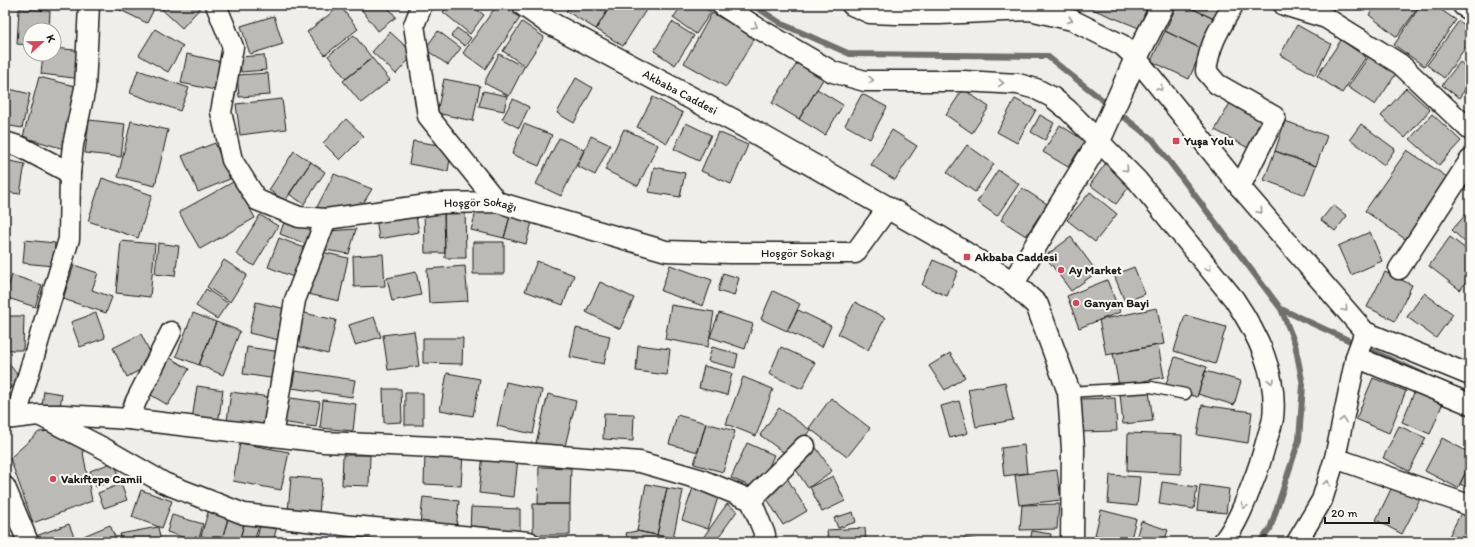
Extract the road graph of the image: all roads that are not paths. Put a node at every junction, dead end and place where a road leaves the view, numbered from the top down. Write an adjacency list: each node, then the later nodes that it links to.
1 (89, 5): 18 (street)
2 (216, 5): 22 (street, Hoşgör Sokağı)
3 (422, 5): 20 (street)
4 (524, 5): 21 (main road, Akbaba Caddesi)
5 (722, 5): 15 (street, one-way to 15)
6 (852, 5): 11 (street)
7 (1163, 5): 13 (main road)
8 (1233, 5): 19 (street)
9 (1284, 5): 14 (street)
10 (1464, 5): 12 (main road)
11 (1031, 7): 13 (street, one-way to 13)
12 (1470, 10)
13 (1136, 58): 15 (main road); 19 (street, one-way to 19)
14 (1470, 130)
15 (1101, 135): 24 (main road); 45 (street, one-way to 45)
16 (5, 142): 18 (street)
17 (1470, 160): 23 (street)
18 (70, 173): 33 (street)
19 (1240, 187): 26 (street, one-way to 26)
20 (496, 202): 21 (street, Hoşgör Sokağı); 22 (street, Hoşgör Sokağı)
21 (887, 209): 24 (main road, Akbaba Caddesi)
22 (326, 219): 35 (street)
23 (1398, 269)
24 (1013, 283): 29 (main road, Akbaba Caddesi)
25 (171, 332): 34 (street)
26 (1365, 332): 27 (street); 28 (street)
27 (1356, 357): 31 (street); 37 (street, one-way to 27)
28 (1470, 375)
29 (1069, 392): 30 (lane); 44 (main road, Akbaba Caddesi)
30 (1185, 394)
31 (1470, 404)
32 (38, 415): 33 (street); 34 (street); 42 (street)
33 (10, 417)
34 (129, 419): 35 (street)
35 (272, 436): 39 (street)
36 (805, 446): 39 (street)
37 (1335, 458): 40 (street); 46 (street, one-way to 37)
38 (5, 487): 41 (street)
39 (751, 500): 43 (street)
40 (1470, 506)
41 (28, 542)
42 (530, 542)
43 (762, 542)
44 (1072, 542)
45 (1223, 542)
46 (1297, 542)

